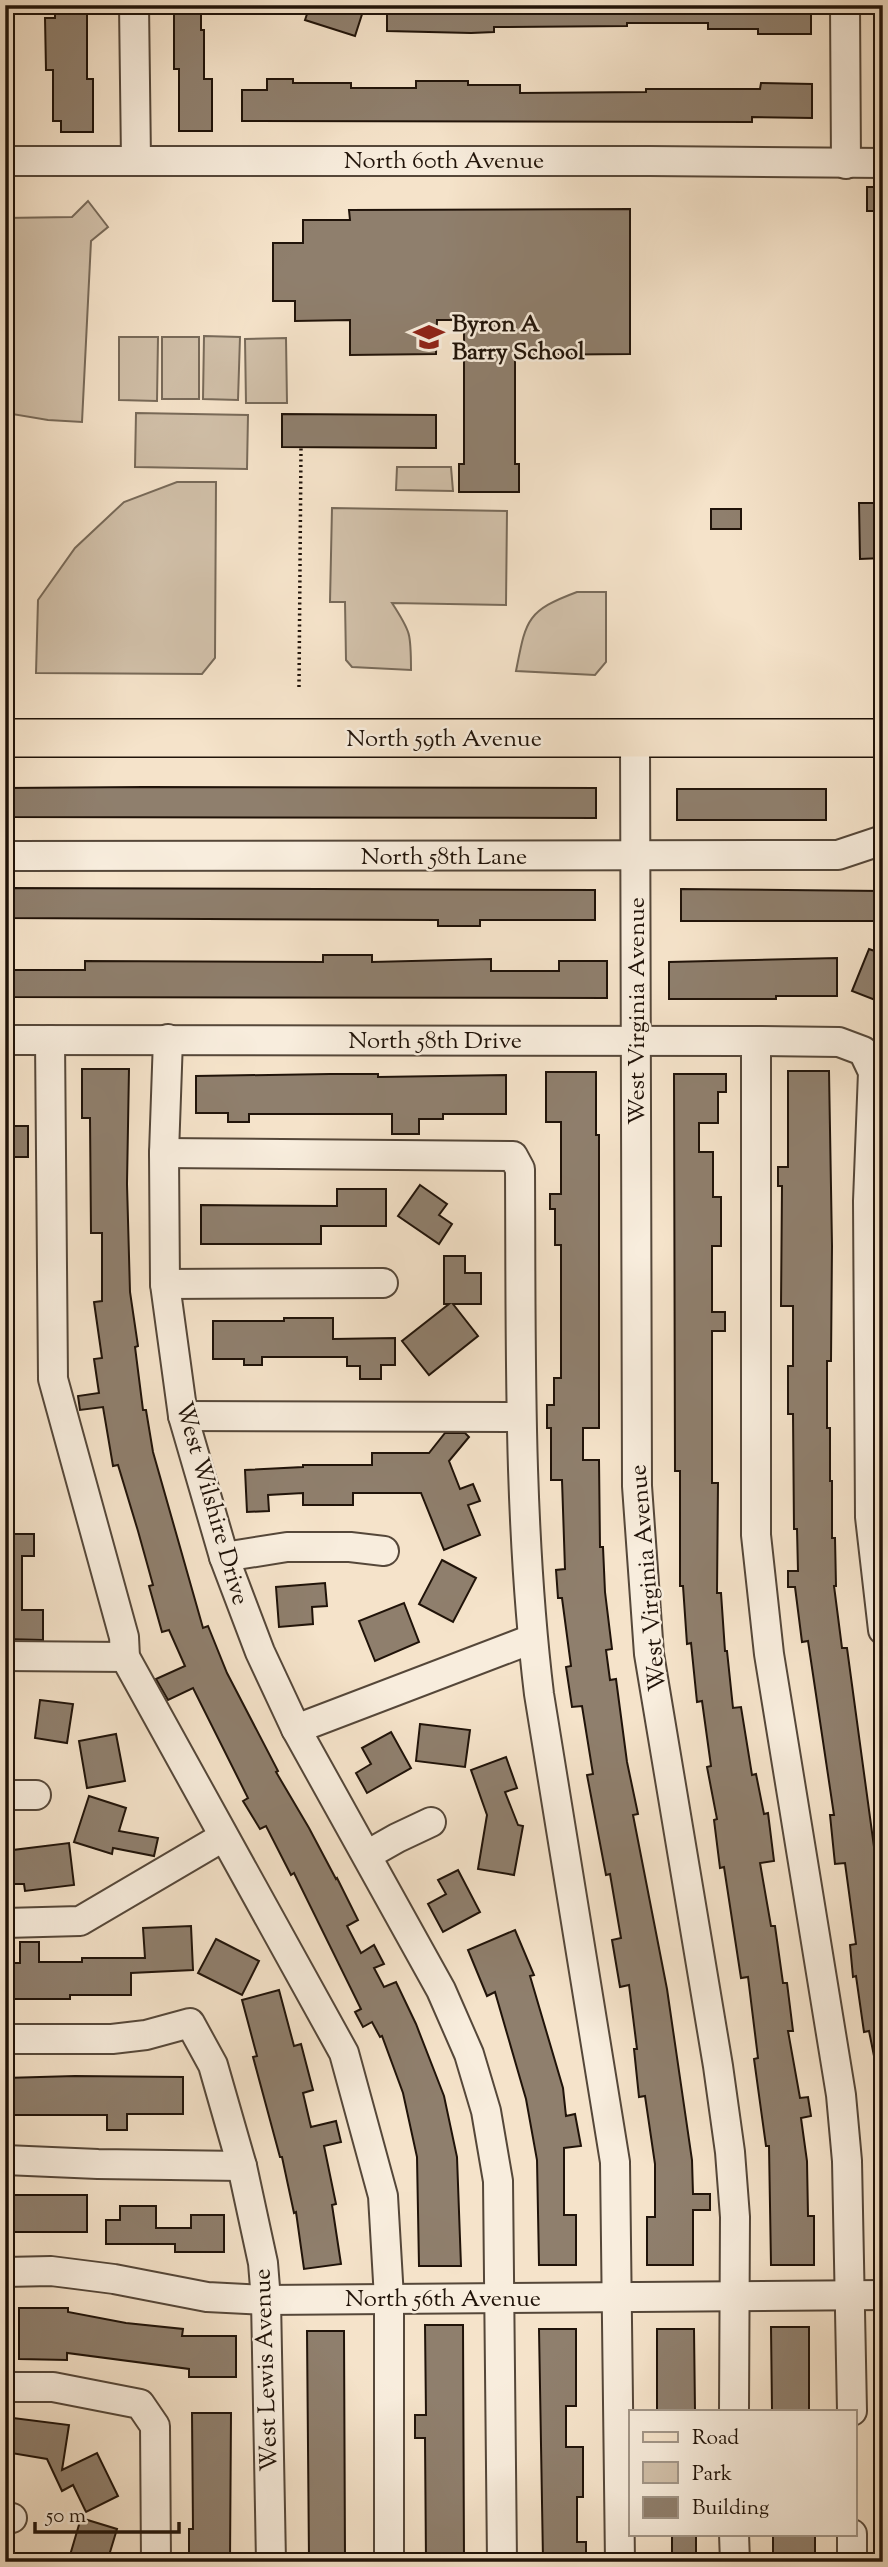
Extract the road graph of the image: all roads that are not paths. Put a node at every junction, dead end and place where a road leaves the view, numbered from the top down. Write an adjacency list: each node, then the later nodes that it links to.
1 (134, 5): 3 (street)
2 (845, 5): 6 (street)
3 (136, 160): 4 (street, North 60th Avenue); 6 (street, North 60th Avenue)
4 (5, 161)
5 (883, 163): 6 (street, North 60th Avenue)
6 (846, 164)
7 (5, 738): 8 (main road, North 59th Avenue)
8 (635, 738): 9 (main road, North 59th Avenue); 11 (street, West Virginia Avenue)
9 (883, 738)
10 (880, 841): 11 (street, North 58th Lane)
11 (635, 855): 12 (street, North 58th Lane); 16 (street, West Virginia Avenue)
12 (5, 856)
13 (168, 1039): 15 (street, North 58th Drive); 16 (street, North 58th Drive); 18 (street, West Wilshire Drive)
14 (5, 1040): 15 (street, North 58th Drive)
15 (50, 1040): 29 (street)
16 (637, 1041): 17 (street, North 58th Drive); 44 (street, West Virginia Avenue)
17 (756, 1041): 21 (street, North 58th Drive); 41 (street)
18 (164, 1153): 20 (street, West Wilshire Drive); 23 (street)
19 (383, 1283): 20 (street)
20 (165, 1284): 22 (street, West Wilshire Drive)
21 (876, 1406): 26 (street)
22 (183, 1416): 23 (street); 25 (street, West Wilshire Drive)
23 (521, 1417): 27 (street)
24 (384, 1551): 25 (street)
25 (224, 1557): 30 (street, West Wilshire Drive)
26 (883, 1630)
27 (532, 1639): 30 (street); 43 (street)
28 (5, 1656): 29 (street)
29 (125, 1657): 34 (street)
30 (296, 1729): 35 (street, West Wilshire Drive)
31 (5, 1795): 32 (street)
32 (36, 1795)
33 (431, 1822): 35 (street)
34 (223, 1837): 36 (street); 45 (street)
35 (367, 1855): 46 (street, West Wilshire Drive)
36 (5, 1923)
37 (5, 2039): 39 (street, West Lewis Avenue)
38 (5, 2160): 39 (street)
39 (242, 2166): 47 (street, West Lewis Avenue)
40 (5, 2272): 47 (street, North 56th Avenue)
41 (851, 2295): 42 (street, North 56th Avenue); 44 (street, North 56th Avenue); 50 (street)
42 (883, 2295)
43 (618, 2297): 44 (street, North 56th Avenue); 46 (street, North 56th Avenue); 57 (street)
44 (736, 2297): 49 (street, West Virginia Avenue)
45 (389, 2298): 46 (street, North 56th Avenue); 47 (street, North 56th Avenue); 55 (street)
46 (499, 2298): 56 (street, West Wilshire Drive)
47 (266, 2300): 54 (street, West Lewis Avenue)
48 (5, 2387): 53 (street)
49 (734, 2410)
50 (852, 2410)
51 (734, 2536): 58 (street)
52 (852, 2536): 59 (street)
53 (156, 2562)
54 (271, 2562)
55 (389, 2562)
56 (502, 2562)
57 (620, 2562)
58 (735, 2562)
59 (852, 2562)

